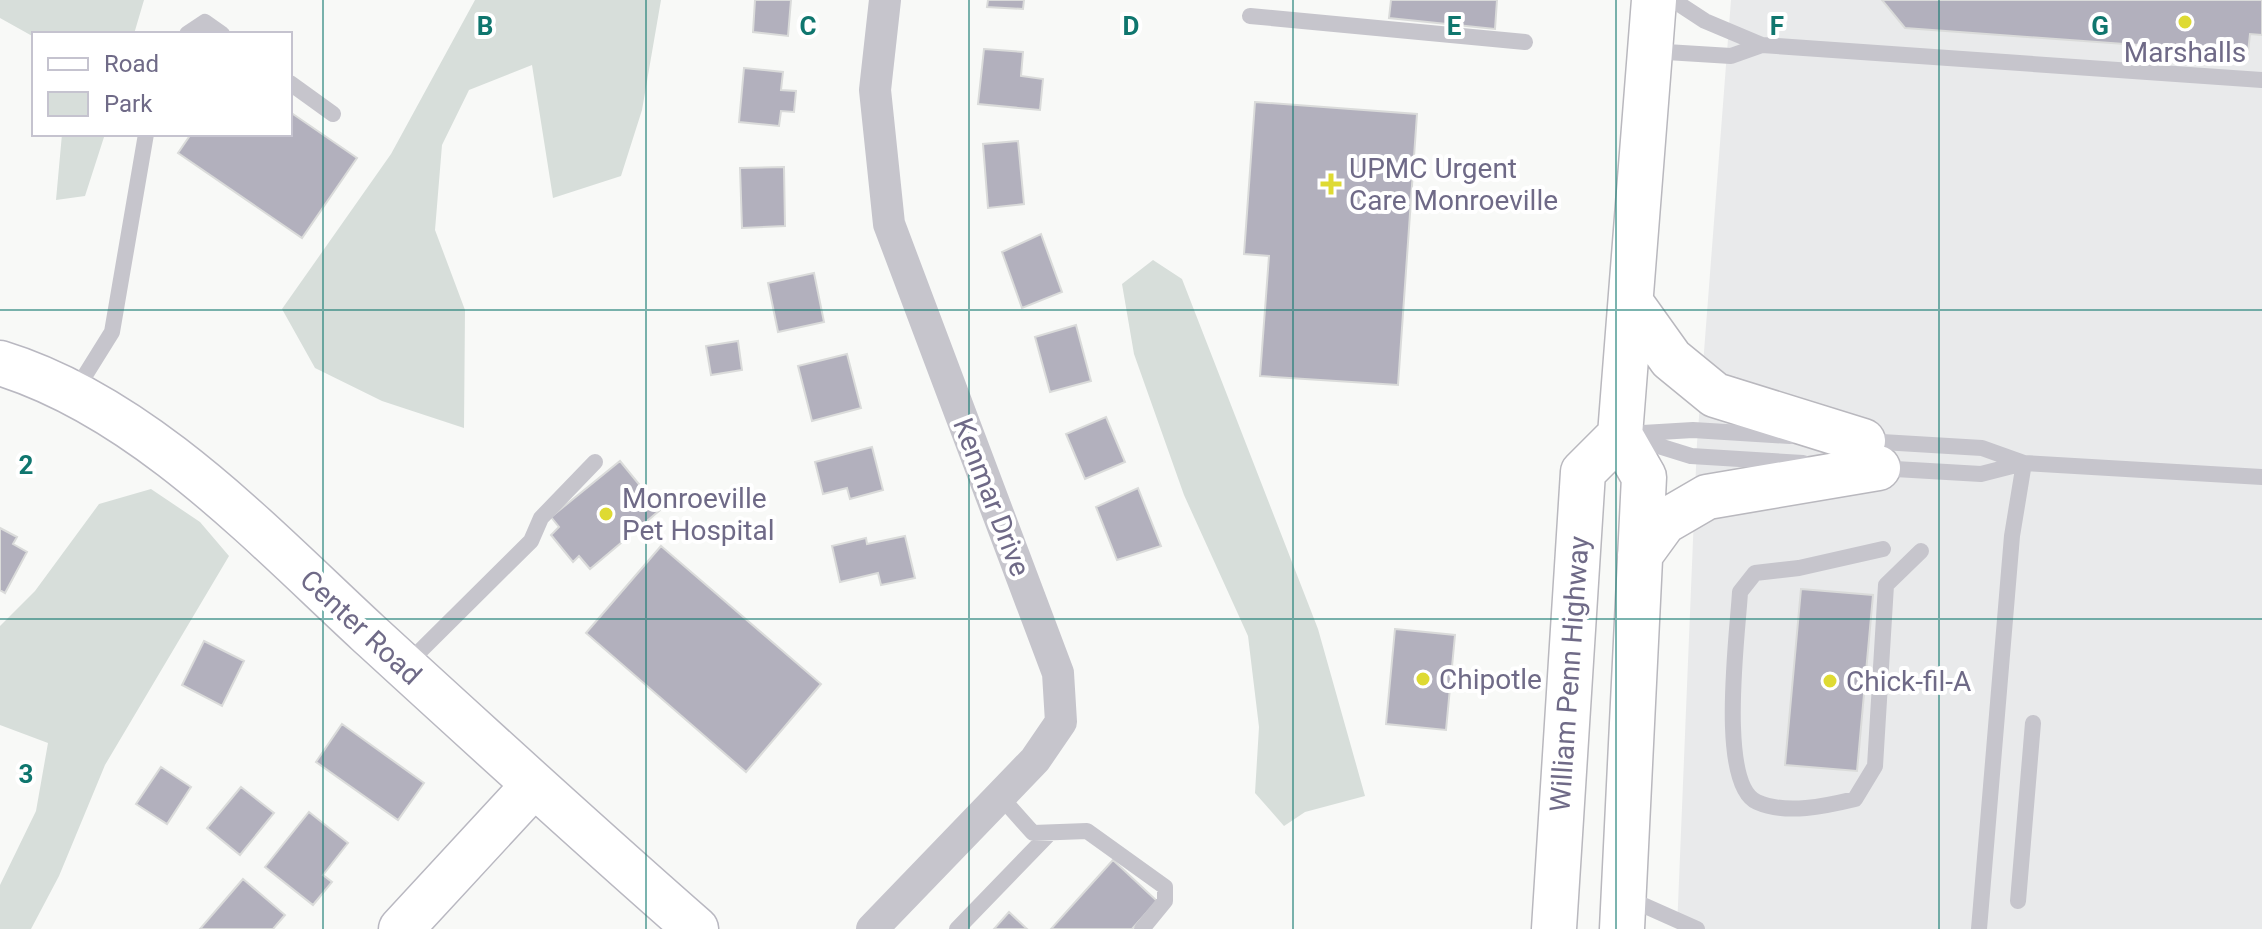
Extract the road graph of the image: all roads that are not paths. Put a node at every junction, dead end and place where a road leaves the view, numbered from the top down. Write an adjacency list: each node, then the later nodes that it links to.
1 (885, 0): 28 (street, Kenmar Drive)
2 (1654, 0): 9 (main road)
3 (1673, 0): 8 (lane)
4 (1250, 16): 7 (lane)
5 (190, 32): 6 (lane)
6 (219, 32)
7 (1525, 42)
8 (1762, 45): 9 (lane); 10 (lane)
9 (1650, 51): 14 (main road)
10 (2262, 80)
11 (292, 84): 12 (lane)
12 (333, 114)
13 (146, 136): 16 (lane)
14 (1631, 303): 17 (main road); 18 (main road)
15 (0, 363): 16 (main road, Center Road)
16 (73, 394): 25 (main road, Center Road)
17 (1620, 435): 18 (lane); 18 (lane); 24 (main road); 37 (main road, William Penn Highway)
18 (1870, 454): 20 (lane); 20 (lane); 24 (main road)
19 (595, 462): 25 (lane)
20 (2024, 463): 21 (lane); 39 (lane)
21 (2262, 477)
22 (1883, 549): 23 (lane)
23 (1921, 551)
24 (1640, 555): 31 (main road)
25 (405, 666): 27 (main road, Center Road)
26 (2033, 723): 30 (lane)
27 (534, 785): 33 (main road); 34 (main road, Center Road)
28 (1000, 796): 29 (lane); 32 (street, Kenmar Drive)
29 (1049, 834): 35 (lane); 36 (lane)
30 (2018, 901)
31 (1623, 913): 38 (lane)
32 (887, 924)
33 (401, 929)
34 (696, 929)
35 (957, 929)
36 (1142, 929)
37 (1554, 929)
38 (1697, 929)
39 (1979, 929)

